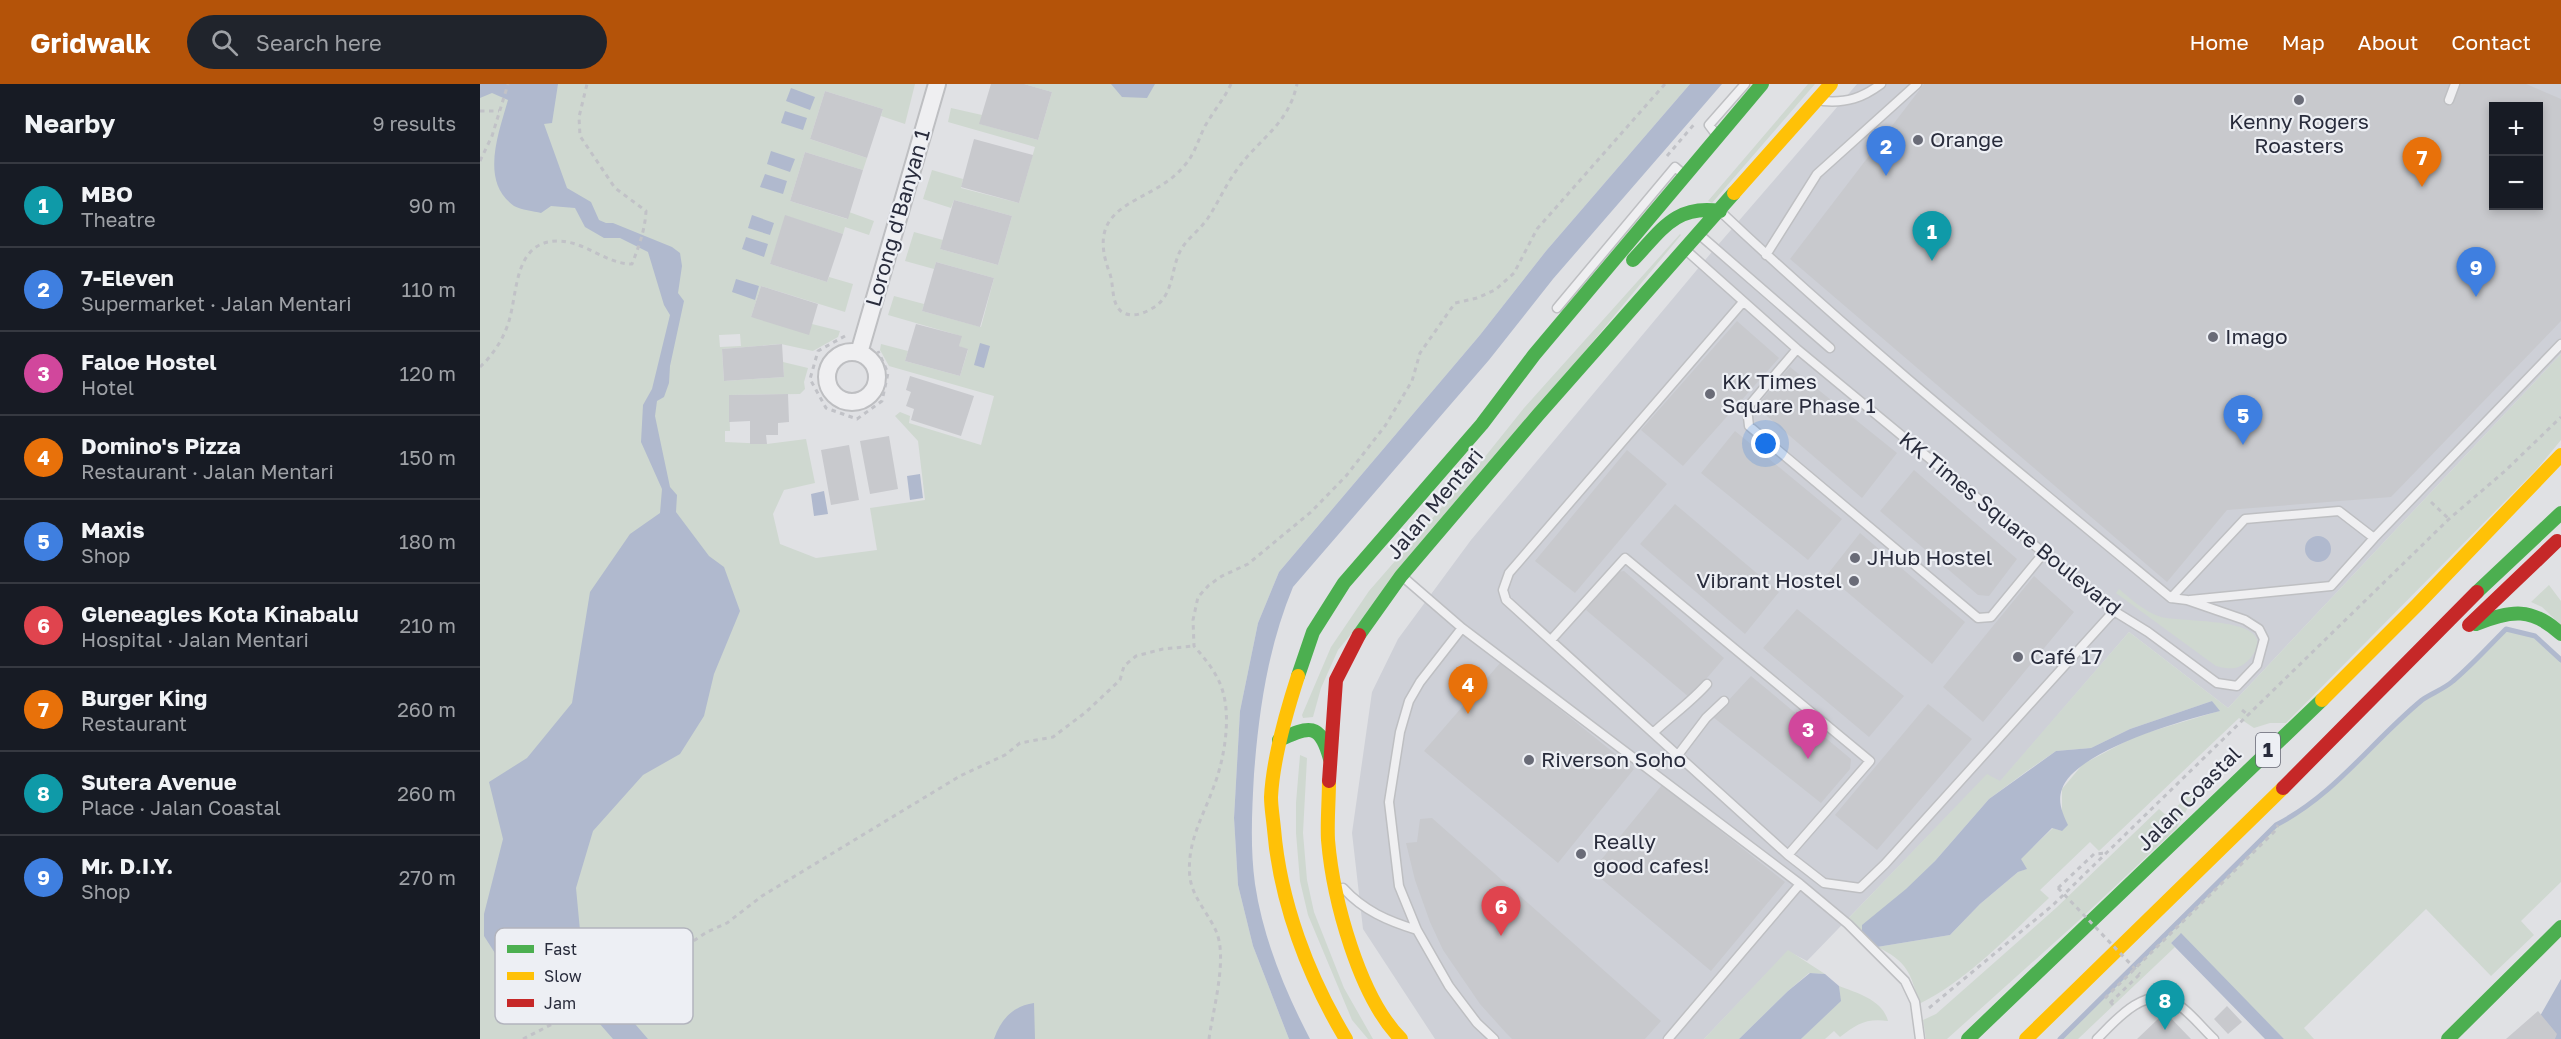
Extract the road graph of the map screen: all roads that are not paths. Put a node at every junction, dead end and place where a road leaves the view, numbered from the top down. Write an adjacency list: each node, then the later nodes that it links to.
1 (937, 84): 22 (street, Lorong d'Banyan 1)
2 (1745, 84): 10 (lane)
3 (1762, 84): 10 (main road, Jalan Mentari)
4 (1831, 84): 8 (main road, Jalan Mentari)
5 (1881, 84): 8 (lane)
6 (1917, 84): 15 (lane)
7 (2455, 84): 9 (lane)
8 (1818, 100): 12 (main road, Jalan Mentari)
9 (2449, 100)
10 (1718, 136): 23 (main road, Jalan Mentari)
11 (1683, 174): 17 (lane)
12 (1720, 211): 13 (main road, Jalan Mentari); 15 (lane, KK Times Square Boulevard); 23 (main road)
13 (1698, 233): 14 (main road, Jalan Mentari); 20 (lane)
14 (1685, 249): 16 (lane, KK Times Square Boulevard); 30 (main road, Jalan Mentari)
15 (1766, 255): 31 (lane, KK Times Square Boulevard)
16 (1743, 302): 21 (lane, KK Times Square Boulevard); 36 (lane)
17 (1550, 317)
18 (1544, 326): 24 (lane)
19 (2561, 344): 28 (lane, KK Times Square Boulevard)
20 (1830, 348)
21 (1797, 349): 29 (lane, KK Times Square Boulevard); 29 (lane)
22 (859, 353)
23 (1534, 355): 24 (main road, Jalan Mentari)
24 (1482, 424): 42 (main road, Jalan Mentari)
25 (2561, 455): 55 (main road, Jalan Coastal / 1)
26 (2561, 513): 38 (main road, 1)
27 (2561, 536): 35 (main road)
28 (2374, 538): 31 (lane); 32 (lane, KK Times Square Boulevard)
29 (2043, 554): 33 (lane, KK Times Square Boulevard)
30 (1401, 576): 34 (lane); 44 (main road, Jalan Mentari)
31 (2171, 598): 32 (lane, KK Times Square Boulevard)
32 (2187, 600): 33 (lane, KK Times Square Boulevard)
33 (2114, 612): 45 (lane)
34 (1462, 628): 47 (lane); 49 (lane)
35 (2561, 633)
36 (1551, 640): 41 (lane); 45 (lane)
37 (2428, 660): 38 (main road, 1)
38 (2390, 682): 56 (main road, 1)
39 (1707, 684): 41 (lane)
40 (1724, 701): 43 (lane)
41 (1653, 733): 43 (lane)
42 (1279, 740): 44 (main road); 50 (main road, Jalan Mentari)
43 (1678, 755): 45 (lane)
44 (1330, 759): 46 (main road, Jalan Mentari)
45 (1788, 855)
46 (1333, 877): 49 (lane); 51 (main road, Jalan Mentari)
47 (1800, 884): 53 (lane); 54 (lane)
48 (2561, 927): 59 (main road)
49 (1417, 930): 52 (lane)
50 (1346, 1039)
51 (1401, 1039)
52 (1494, 1039)
53 (1668, 1039)
54 (1920, 1039)
55 (1968, 1039)
56 (2026, 1039)
57 (2097, 1039): 58 (lane)
58 (2214, 1039)
59 (2448, 1039)

